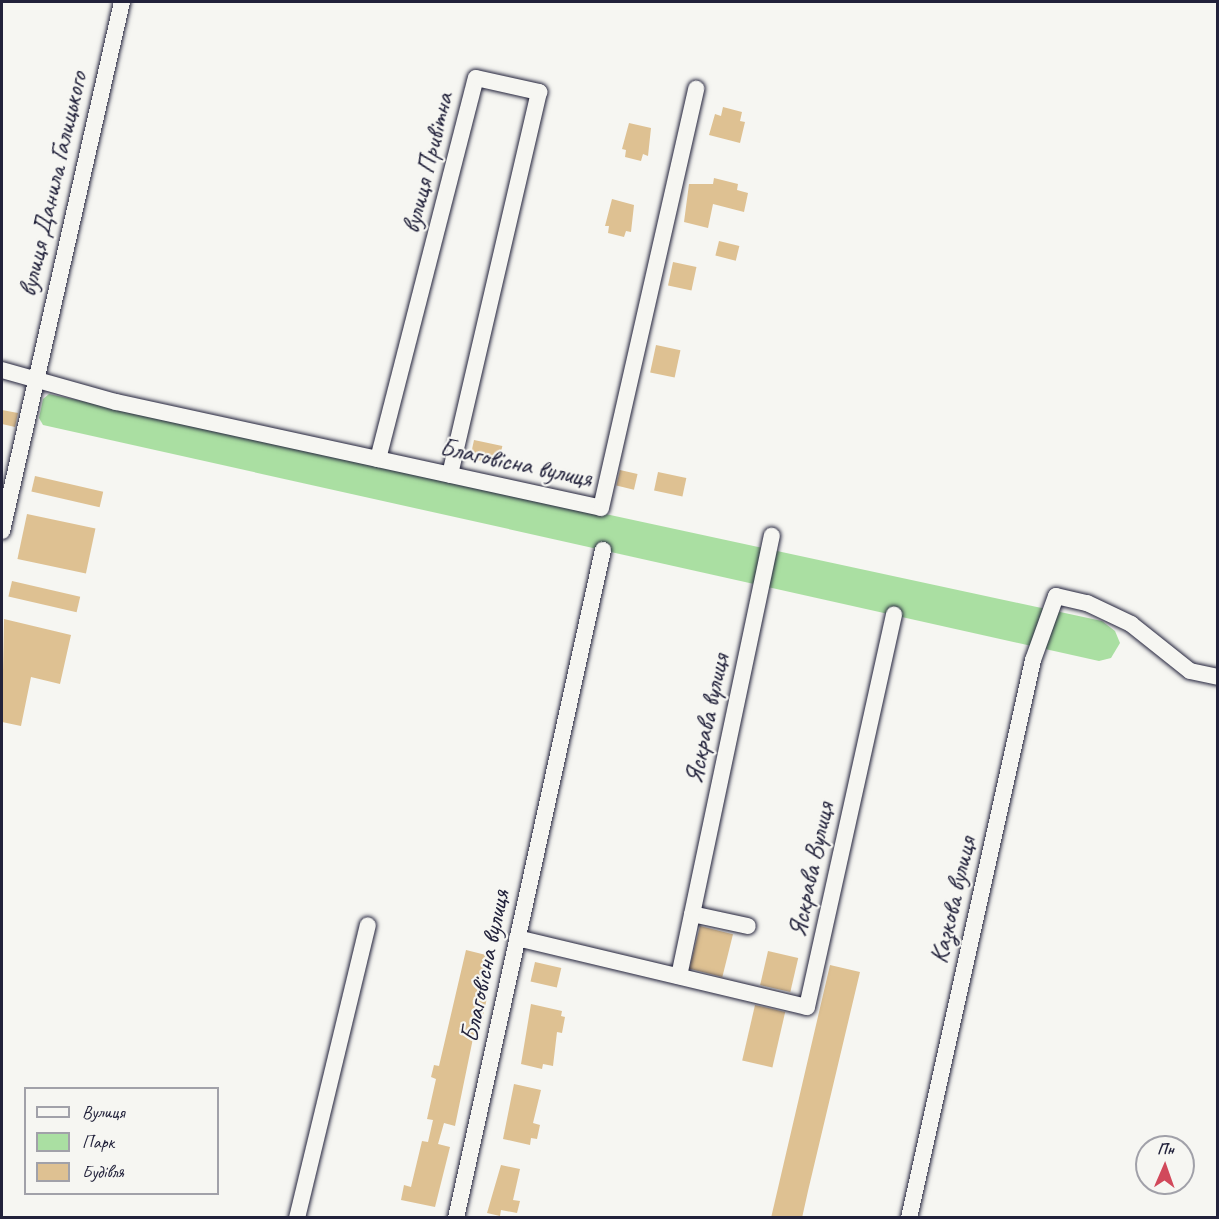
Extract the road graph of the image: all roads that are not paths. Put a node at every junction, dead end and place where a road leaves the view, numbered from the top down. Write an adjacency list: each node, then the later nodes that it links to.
1 (122, 2): 4 (street, вулиця Данила Галицького)
2 (696, 89): 6 (street, Благовісна вулиця)
3 (2, 370): 4 (street, Благовісна вулиця)
4 (34, 378): 5 (street, Благовісна вулиця); 7 (street, вулиця Данила Галицького)
5 (378, 459): 6 (street, Благовісна вулиця); 6 (street, вулиця Привітна)
6 (450, 475)
7 (2, 531)
8 (771, 536): 12 (street, Яскрава вулиця)
9 (603, 550): 15 (street, Благовісна вулиця)
10 (894, 615): 16 (street, Яскрава Вулиця)
11 (1218, 677): 19 (street, Казкова вулиця)
12 (692, 914): 14 (street, Яскрава вулиця); 16 (street, Яскрава вулиця)
13 (368, 925): 17 (street)
14 (748, 926)
15 (517, 938): 16 (street); 18 (street, Благовісна вулиця)
16 (679, 976)
17 (297, 1218)
18 (456, 1218)
19 (909, 1218)

